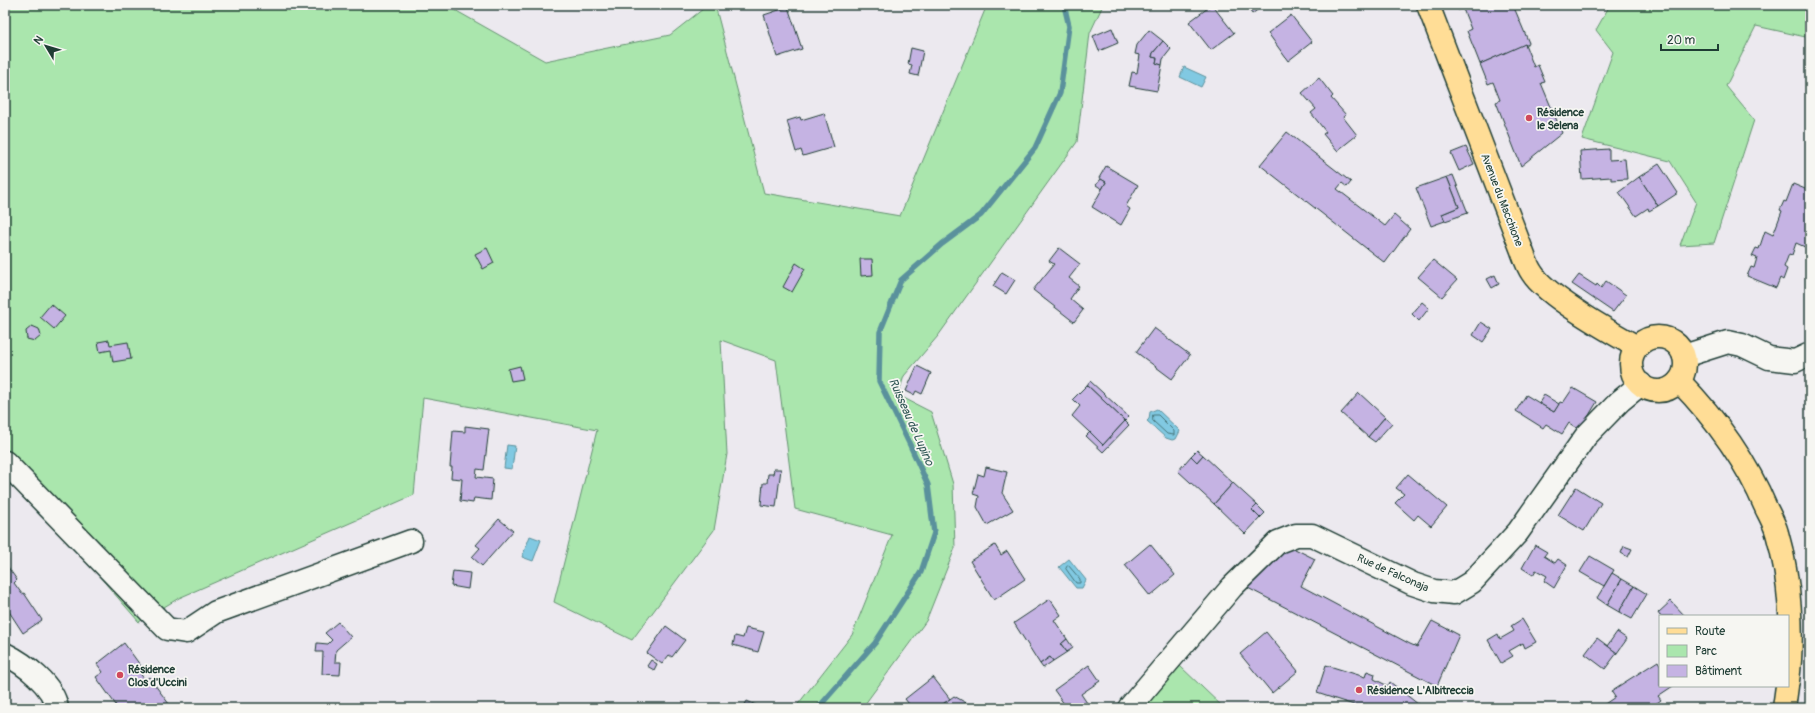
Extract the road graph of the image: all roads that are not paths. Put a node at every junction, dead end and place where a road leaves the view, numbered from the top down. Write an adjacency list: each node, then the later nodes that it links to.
1 (1428, 5): 2 (main road, Avenue du Macchione)
2 (1637, 347): 4 (main road); 6 (main road)
3 (1810, 354): 4 (street)
4 (1684, 356): 5 (main road)
5 (1679, 381): 6 (main road); 10 (main road)
6 (1641, 384): 13 (street, Rue de Falconaja)
7 (5, 462): 8 (street)
8 (411, 541)
9 (5, 654): 12 (street)
10 (1789, 674)
11 (1787, 687): 14 (main road)
12 (57, 708)
13 (1129, 708)
14 (1784, 708)

